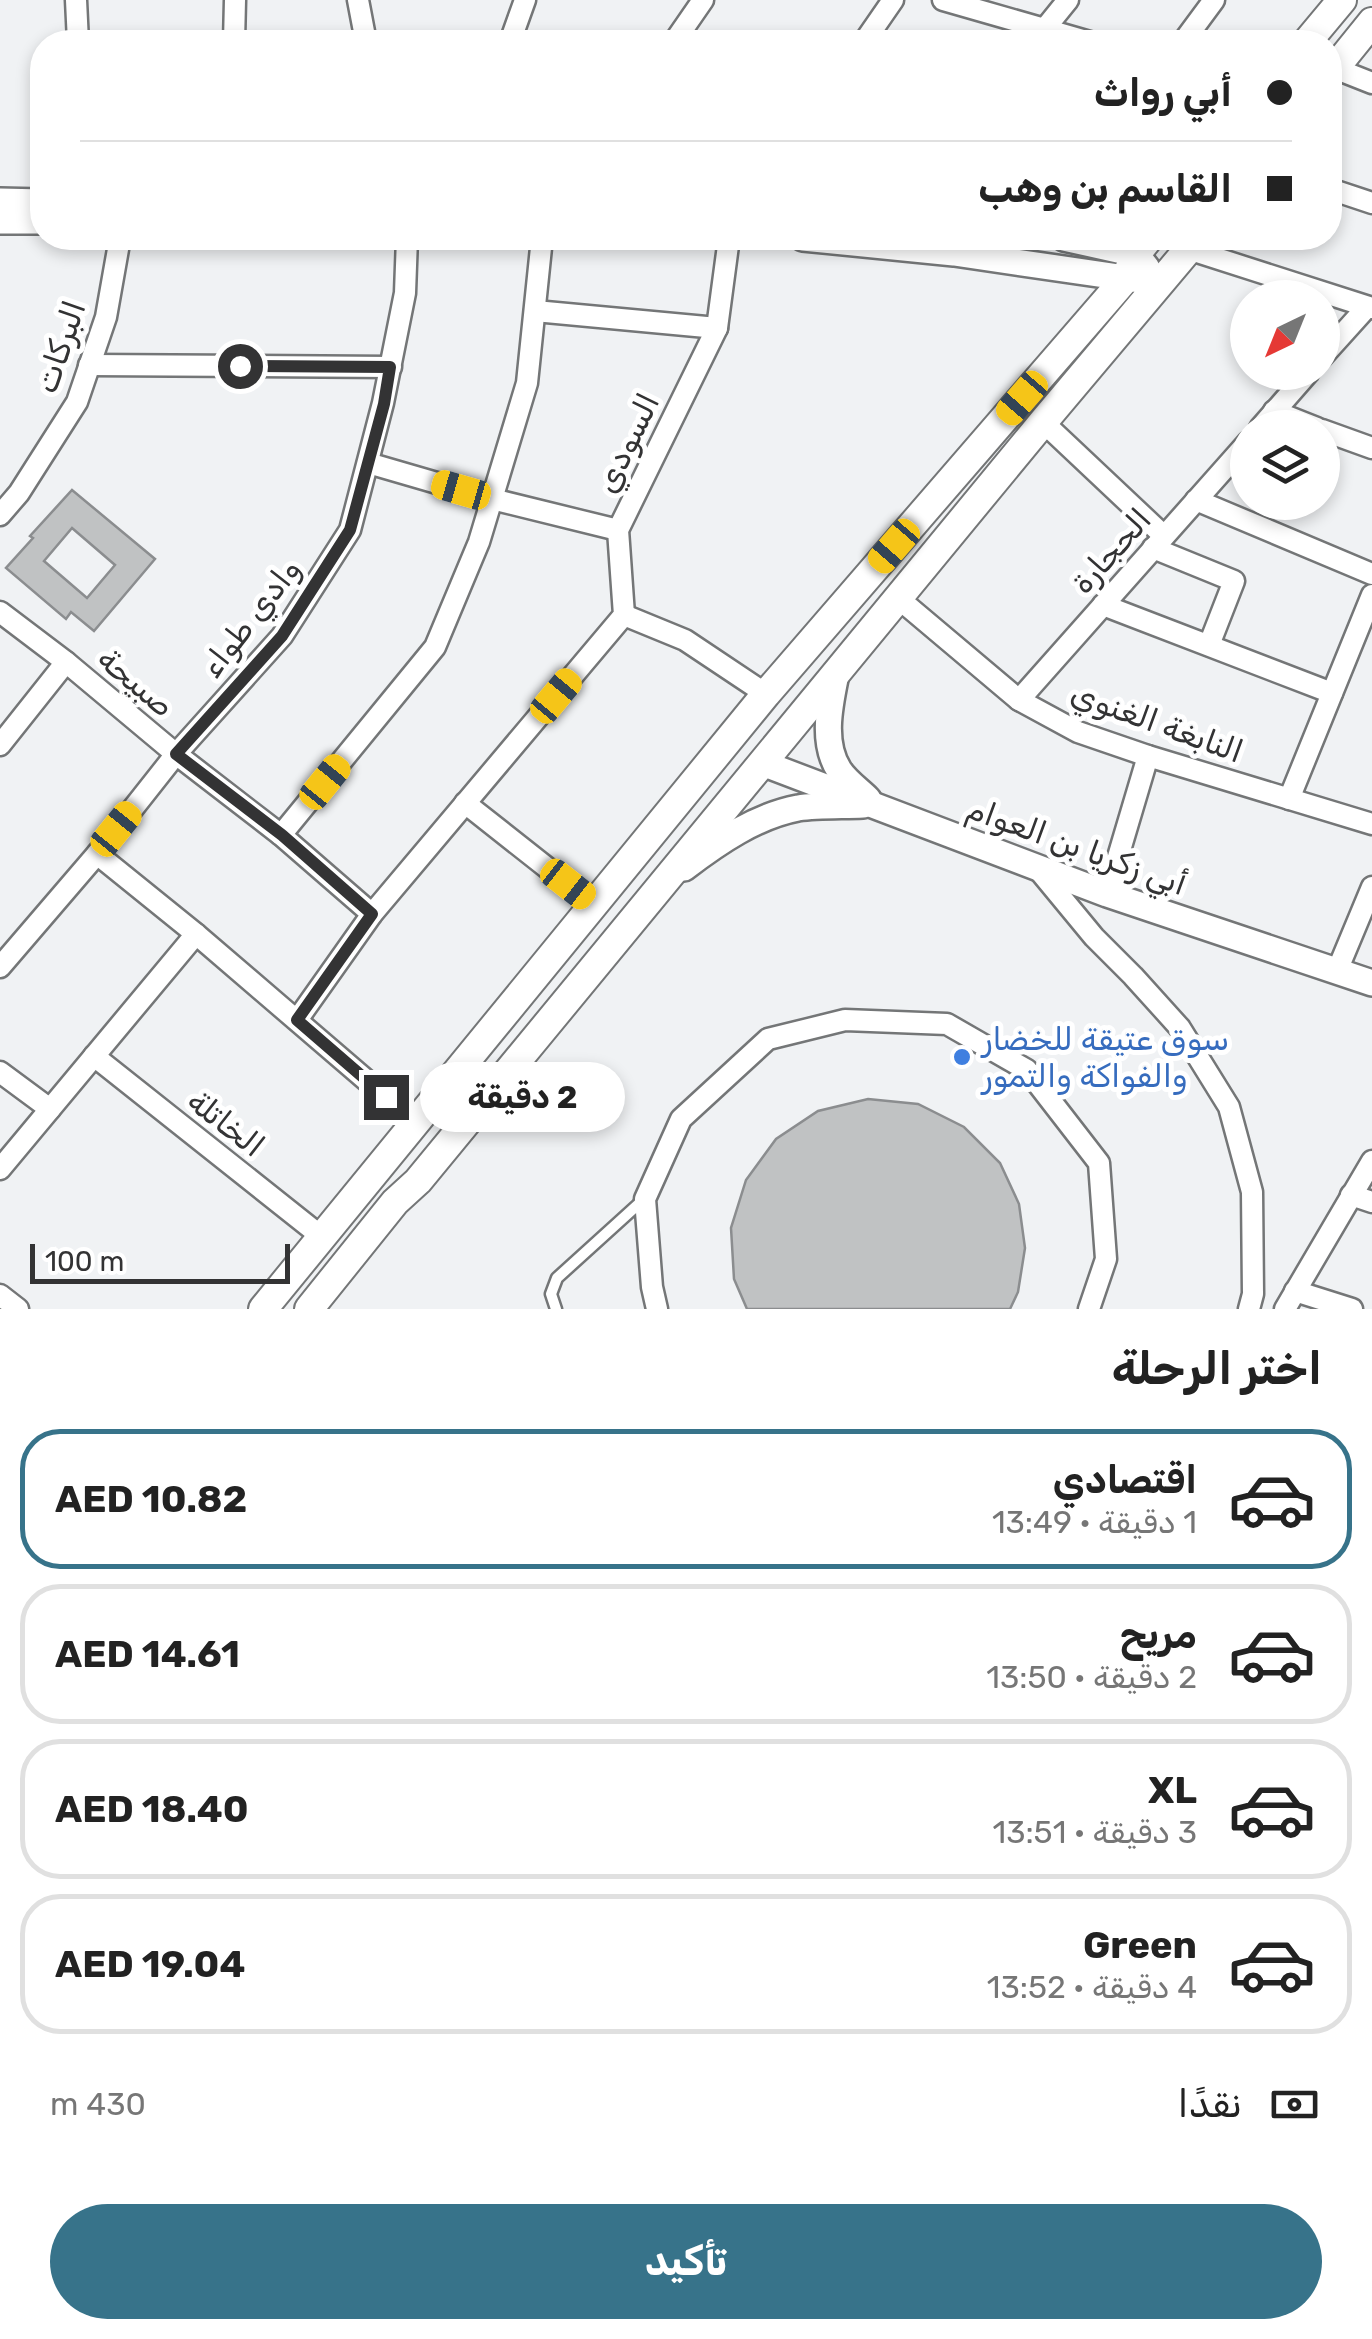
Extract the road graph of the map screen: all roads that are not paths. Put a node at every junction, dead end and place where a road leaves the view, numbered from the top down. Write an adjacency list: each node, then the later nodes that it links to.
1 (76, 0): 12 (street)
2 (235, 0): 13 (street)
3 (358, 0): 14 (street)
4 (525, 0): 15 (street)
5 (703, 0): 16 (street)
6 (893, 0): 17 (street)
7 (943, 0): 18 (street)
8 (1068, 0): 19 (street)
9 (1214, 0): 20 (street)
10 (1342, 0): 21 (main road)
11 (1372, 22): 22 (main road)
12 (77, 30)
13 (234, 30)
14 (364, 30)
15 (514, 30)
16 (682, 30)
17 (872, 30)
18 (1024, 30)
19 (1045, 30)
20 (1192, 30)
21 (1316, 30)
22 (1342, 59)
23 (1342, 74): 24 (street)
24 (1372, 83)
25 (1342, 193): 28 (street)
26 (0, 202): 27 (street)
27 (30, 202)
28 (1372, 203)
29 (30, 220): 30 (street)
30 (0, 221)
31 (118, 250): 45 (street, البركات)
32 (407, 250): 46 (street, وادي طواء)
33 (541, 250): 42 (street)
34 (727, 250): 43 (street, السودي)
35 (924, 250): 39 (street)
36 (1109, 250): 39 (street)
37 (1188, 250): 40 (main road)
38 (1210, 250): 41 (street)
39 (1136, 257): 40 (street); 69 (main road)
40 (1160, 283): 49 (main road)
41 (1370, 308): 44 (street)
42 (535, 311): 43 (street); 54 (street)
43 (717, 328): 57 (street, السودي)
44 (1340, 339)
45 (90, 365): 46 (street); 56 (street, البركات)
46 (390, 367): 53 (street, وادي طواء)
47 (1293, 390): 48 (street)
48 (1275, 410)
49 (1043, 422): 58 (street); 61 (main road)
50 (1340, 436): 51 (street)
51 (1372, 448)
52 (1230, 462): 55 (street, الحجارة)
53 (368, 463): 54 (street); 72 (street, وادي طواء)
54 (492, 499): 57 (street); 79 (street)
55 (1196, 500): 58 (street, الحجارة); 59 (street)
56 (0, 516)
57 (618, 530): 64 (street, السودي)
58 (1159, 542): 62 (street, الحجارة); 65 (street)
59 (1372, 574)
60 (1372, 595): 68 (street)
61 (898, 598): 67 (main road); 70 (street, النابغة الغنوي)
62 (1103, 605): 65 (street); 70 (street, الحجارة)
63 (0, 612): 66 (street, صبيحة)
64 (624, 615): 69 (street); 76 (street)
65 (1209, 645): 68 (street)
66 (66, 662): 71 (street); 72 (street, صبيحة)
67 (836, 674): 74 (main road); 77 (street)
68 (1332, 692): 75 (street)
69 (766, 694): 85 (main road)
70 (1020, 700): 73 (street, النابغة الغنوي)
71 (0, 746)
72 (176, 754): 79 (street, صبيحة); 80 (street, وادي طواء)
73 (1148, 756): 75 (street, النابغة الغنوي); 84 (street)
74 (762, 763): 77 (street, أبي زكريا بن العوام); 82 (main road)
75 (1289, 799): 78 (street, النابغة الغنوي)
76 (465, 803): 85 (street); 86 (street)
77 (873, 805): 81 (street, أبي زكريا بن العوام); 82 (street)
78 (1372, 824)
79 (282, 835): 86 (street, صبيحة)
80 (96, 854): 87 (street); 88 (street, وادي طواء)
81 (1036, 867): 84 (street, أبي زكريا بن العوام); 109 (street)
82 (662, 884): 105 (main road)
83 (1372, 887): 89 (street)
84 (1107, 894): 89 (street, أبي زكريا بن العوام)
85 (593, 904): 95 (main road)
86 (372, 914): 91 (street)
87 (196, 934): 91 (street); 92 (street)
88 (0, 967)
89 (1337, 972): 90 (street, أبي زكريا بن العوام)
90 (1372, 983)
91 (297, 1020): 95 (street)
92 (94, 1056): 94 (street); 100 (street, الخاتلة)
93 (0, 1072): 94 (street)
94 (50, 1109): 97 (street)
95 (415, 1122): 100 (main road)
96 (1372, 1160): 99 (street)
97 (0, 1169)
98 (645, 1198): 106 (lane); 107 (street); 108 (street)
99 (1362, 1199): 102 (street)
100 (322, 1237): 104 (main road)
101 (0, 1295): 103 (street)
102 (1290, 1300): 110 (street)
103 (18, 1309)
104 (263, 1309)
105 (309, 1309)
106 (556, 1309)
107 (657, 1309)
108 (1089, 1309)
109 (1250, 1309)
110 (1352, 1309)

